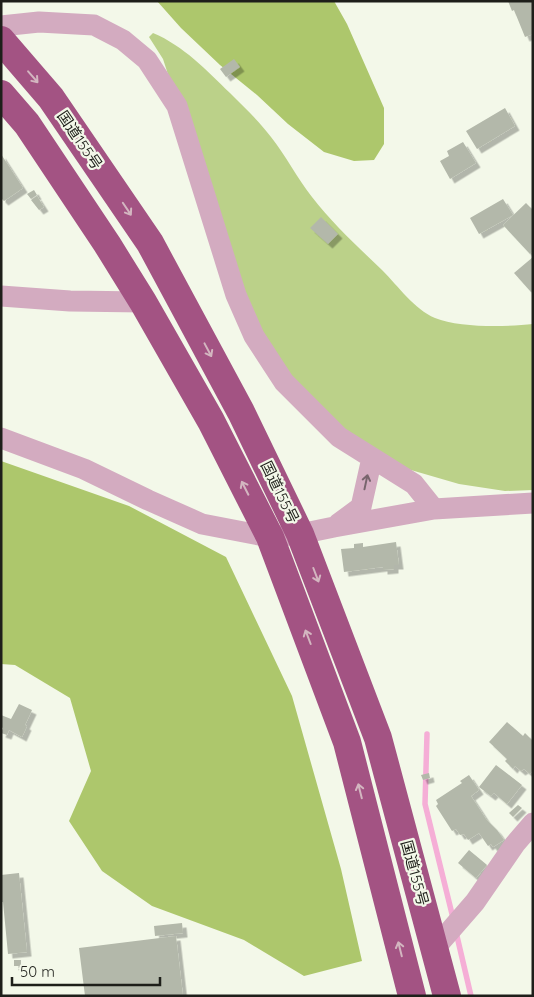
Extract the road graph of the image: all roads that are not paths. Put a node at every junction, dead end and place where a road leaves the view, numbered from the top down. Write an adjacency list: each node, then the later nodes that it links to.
1 (1, 26): 7 (street)
2 (1, 40): 11 (highway, 国道155号, one-way to 11)
3 (1, 94): 5 (highway, 国道155号)
4 (1, 296): 5 (street)
5 (143, 302): 12 (highway, 国道155号, one-way to 5)
6 (1, 438): 12 (street)
7 (372, 458): 9 (street); 10 (street, one-way to 7)
8 (533, 503): 9 (street)
9 (434, 509): 10 (street)
10 (334, 527): 11 (street)
11 (300, 534): 12 (street); 14 (highway, 国道155号, one-way to 14)
12 (270, 537): 15 (highway, 国道155号, one-way to 12)
13 (533, 823): 14 (street)
14 (435, 948): 16 (highway, 国道155号)
15 (412, 996)
16 (447, 996)

